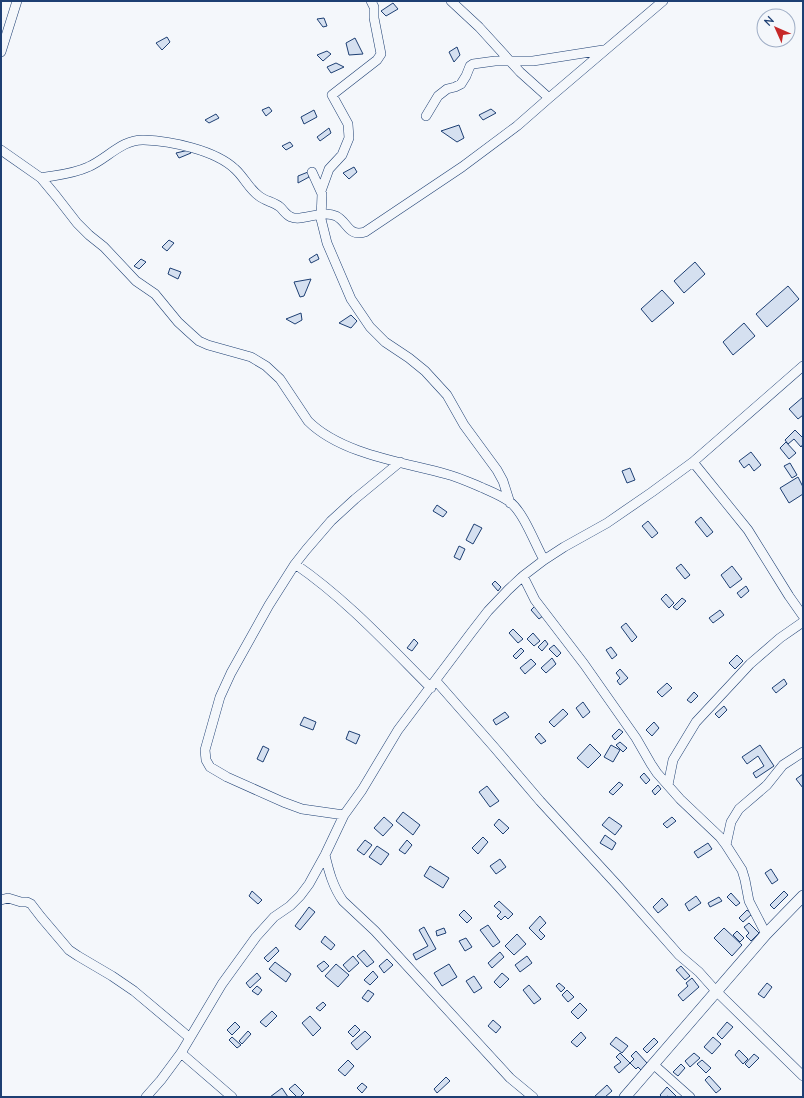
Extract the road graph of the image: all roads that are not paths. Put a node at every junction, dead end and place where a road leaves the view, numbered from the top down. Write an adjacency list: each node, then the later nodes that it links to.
1 (17, 1): 6 (street)
2 (371, 1): 13 (street)
3 (451, 1): 7 (street)
4 (663, 1): 5 (street)
5 (605, 50): 7 (street); 8 (street)
6 (1, 52)
7 (509, 61): 8 (street); 9 (street)
8 (549, 98): 14 (street)
9 (426, 116)
10 (1, 150): 12 (street)
11 (312, 172): 13 (street)
12 (41, 178): 14 (street); 16 (street)
13 (321, 191): 14 (street)
14 (321, 214): 18 (street)
15 (803, 366): 17 (street)
16 (400, 462): 18 (street); 20 (street)
17 (693, 462): 19 (street); 22 (street)
18 (510, 503): 19 (street)
19 (544, 560): 21 (street)
20 (295, 564): 24 (street); 27 (street)
21 (523, 576): 24 (street); 26 (street)
22 (803, 616)
23 (803, 622): 26 (street)
24 (433, 684): 27 (street); 33 (street)
25 (803, 752): 28 (street)
26 (668, 785): 28 (street)
27 (344, 815): 29 (street)
28 (726, 845): 32 (street)
29 (326, 855): 34 (street); 40 (street)
30 (803, 896): 32 (street)
31 (1, 900): 34 (street)
32 (766, 934): 33 (street)
33 (716, 991): 36 (street); 37 (street)
34 (190, 1038): 35 (street)
35 (181, 1053): 38 (street); 39 (street)
36 (653, 1064): 41 (street); 42 (street)
37 (803, 1076)
38 (146, 1097)
39 (232, 1097)
40 (533, 1097)
41 (624, 1097)
42 (690, 1097)

